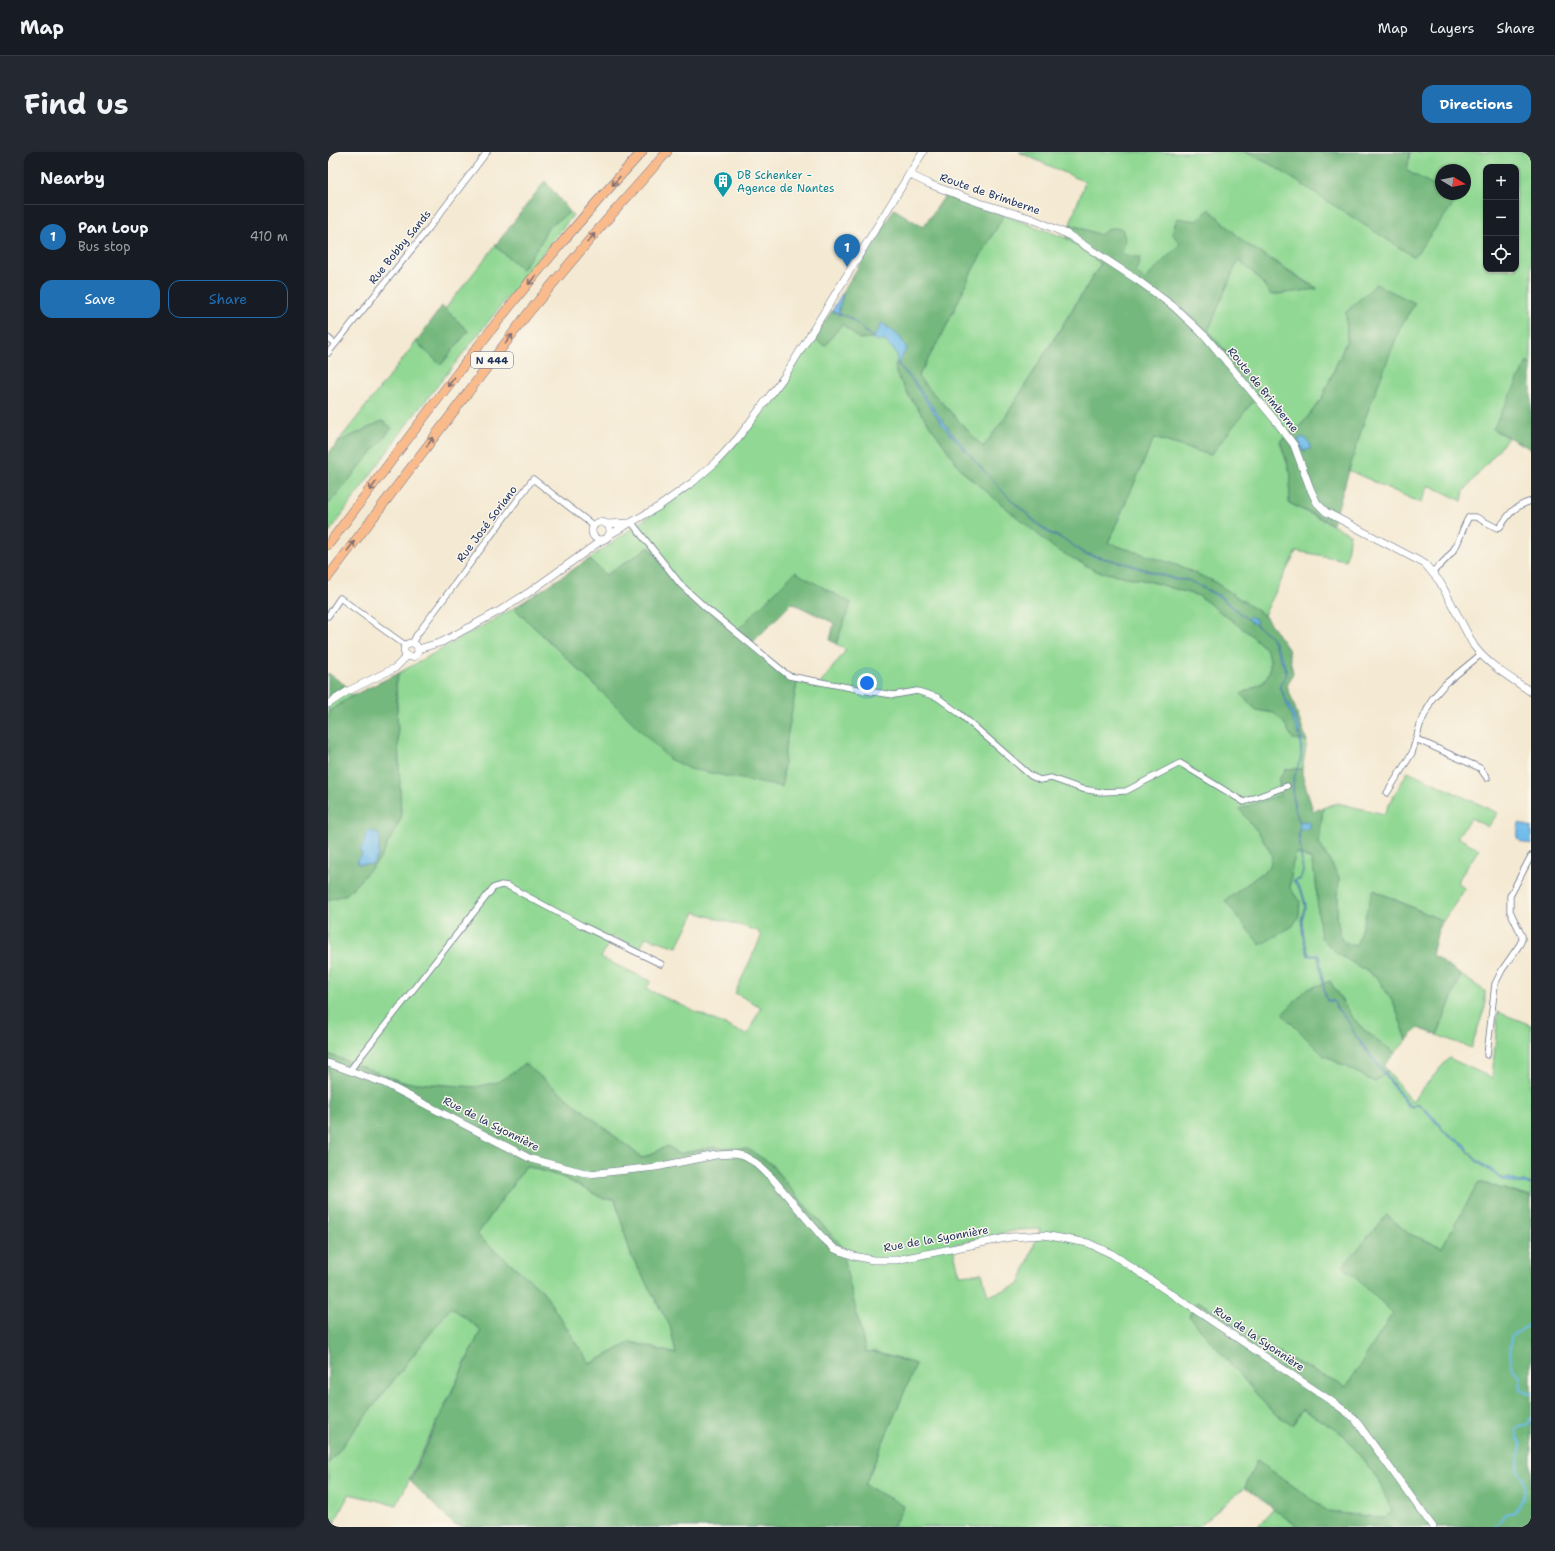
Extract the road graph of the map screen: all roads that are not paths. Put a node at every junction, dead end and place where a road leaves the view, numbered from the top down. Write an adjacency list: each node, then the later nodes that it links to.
1 (487, 152): 7 (street, Rue Bobby Sands)
2 (642, 152): 16 (highway, N 444, one-way to 16)
3 (667, 152): 19 (highway, N 444, one-way to 3)
4 (923, 152): 5 (street)
5 (909, 174): 10 (street); 18 (street, Route de Brimberne)
6 (328, 338): 7 (street)
7 (335, 344): 8 (street, Rue Bobby Sands)
8 (328, 353)
9 (1531, 501): 18 (street)
10 (632, 523): 11 (street); 14 (street); 30 (street)
11 (606, 524): 12 (street); 14 (street)
12 (594, 526): 13 (street); 21 (street, Rue José Soriano)
13 (592, 535): 15 (street); 17 (street)
14 (609, 535): 15 (street)
15 (602, 540): 17 (street)
16 (328, 545)
17 (575, 560): 23 (street)
18 (1432, 572): 24 (street, Route de Brimberne)
19 (328, 577)
20 (328, 616): 22 (street)
21 (412, 642): 22 (street); 23 (street)
22 (405, 645): 25 (street)
23 (418, 649): 25 (street)
24 (1480, 655): 26 (street, Route de Brimberne); 28 (street)
25 (407, 656): 27 (street)
26 (1531, 692)
27 (328, 704)
28 (1416, 739): 29 (street); 31 (street)
29 (1487, 778)
30 (1287, 786)
31 (1387, 793)
32 (1531, 856): 34 (street)
33 (661, 964): 36 (street)
34 (1487, 1055)
35 (328, 1063): 36 (street, Rue de la Syonnière)
36 (350, 1070): 37 (street, Rue de la Syonnière)
37 (1432, 1527)

